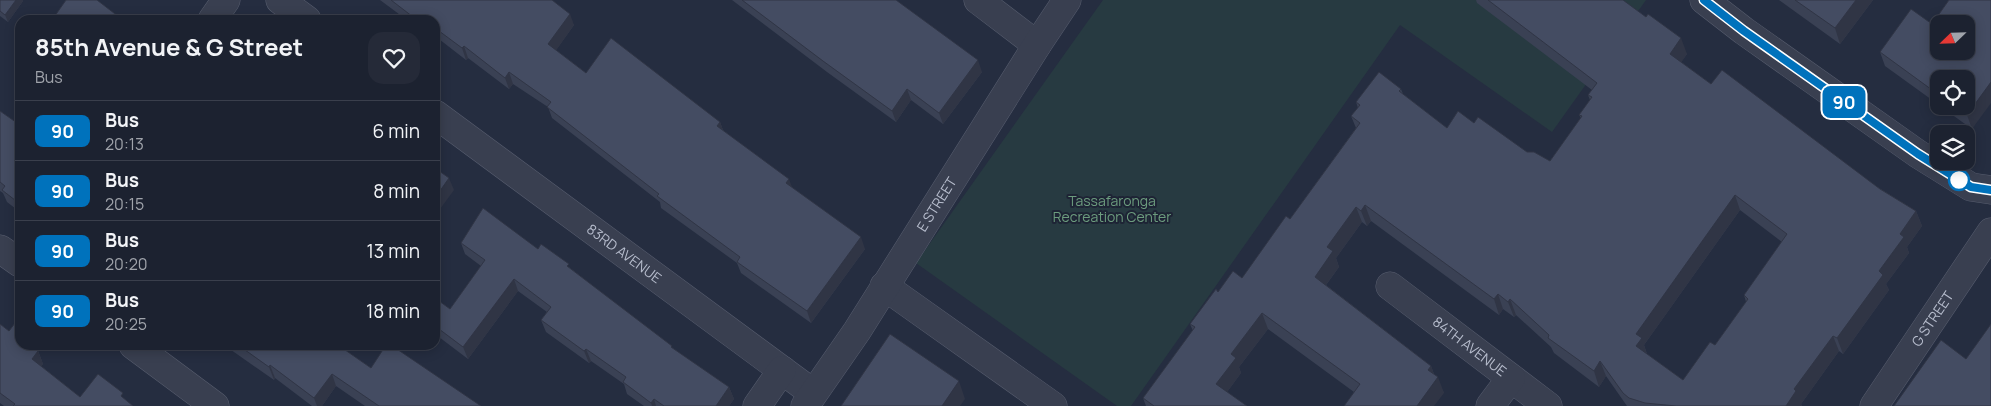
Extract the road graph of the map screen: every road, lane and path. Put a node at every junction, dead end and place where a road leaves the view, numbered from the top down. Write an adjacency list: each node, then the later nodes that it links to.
1 (226, 0): 6 (street)
2 (280, 0): 7 (street)
3 (978, 0): 8 (street)
4 (1067, 0): 8 (street, E STREET)
5 (1717, 4): 10 (street)
6 (216, 15)
7 (300, 15)
8 (1037, 45): 14 (street, E STREET)
9 (440, 118): 17 (street, 83RD AVENUE)
10 (1991, 190)
11 (1991, 232): 25 (street, G STREET)
12 (0, 248): 13 (street)
13 (15, 259)
14 (884, 286): 19 (street, E STREET); 22 (street)
15 (1390, 286): 18 (street, 84TH AVENUE)
16 (139, 350): 20 (street)
17 (782, 370): 19 (street, 83RD AVENUE); 21 (street)
18 (1510, 378): 23 (street); 24 (street, 84TH AVENUE)
19 (809, 400)
20 (215, 406)
21 (757, 406)
22 (1052, 406)
23 (1490, 406)
24 (1548, 406)
25 (1874, 406)

